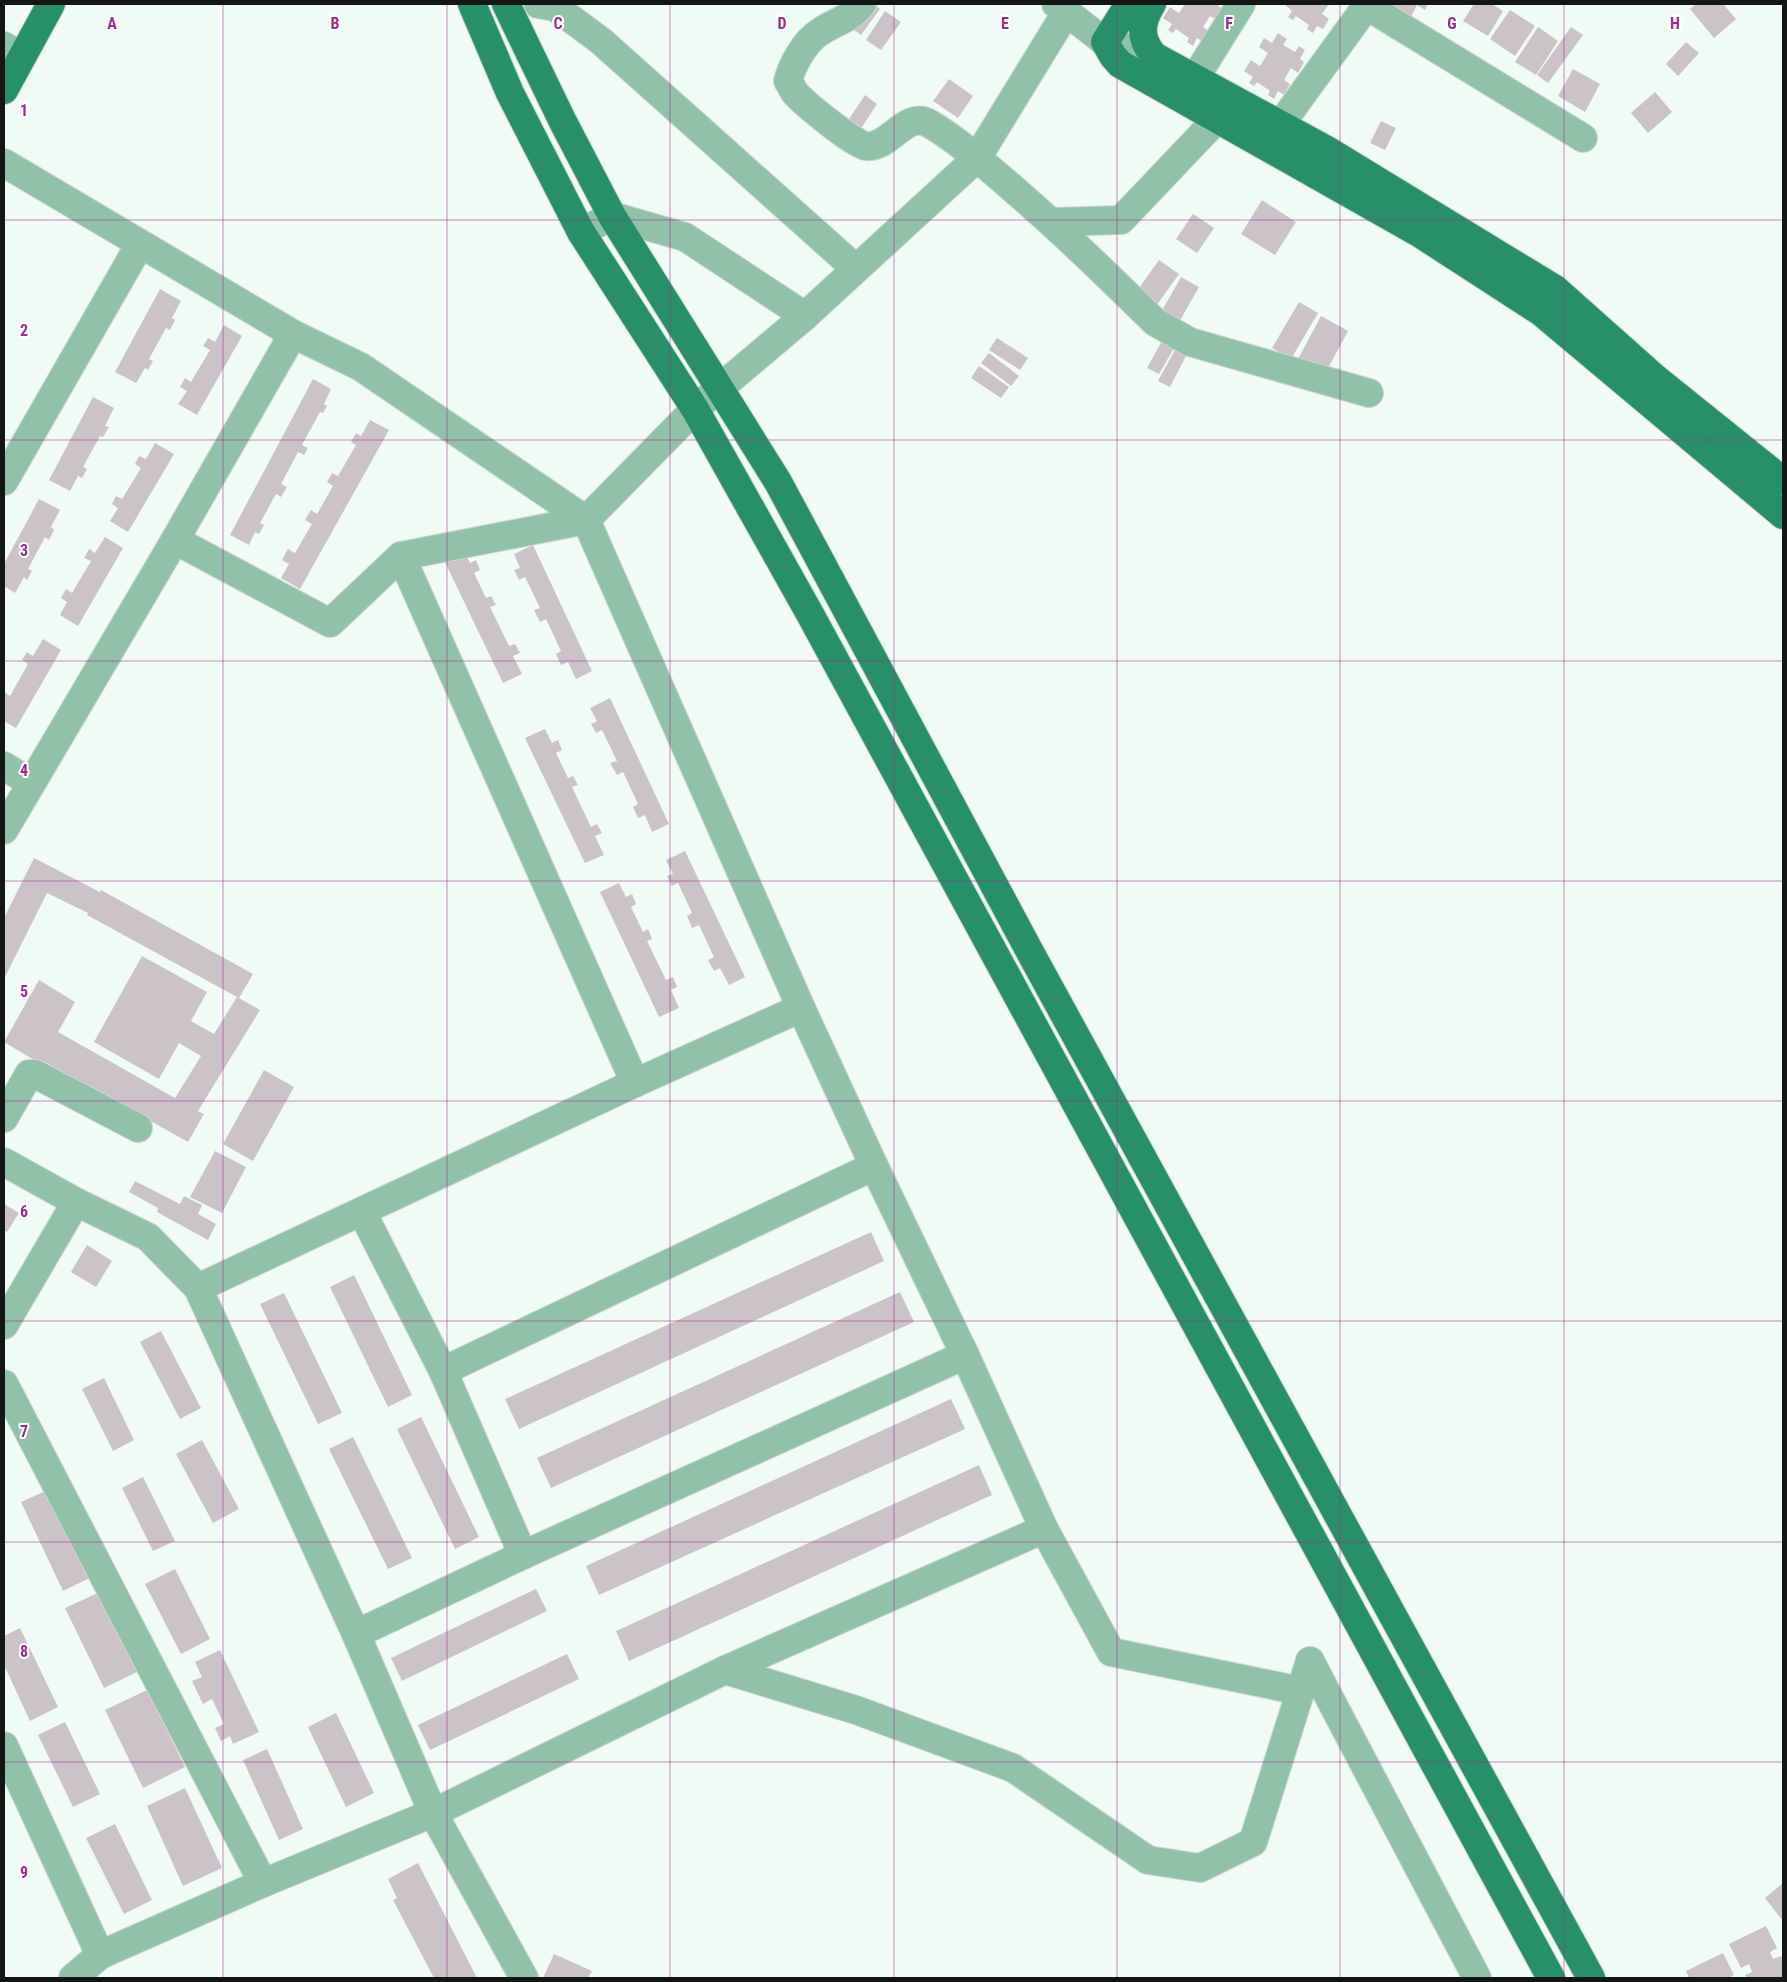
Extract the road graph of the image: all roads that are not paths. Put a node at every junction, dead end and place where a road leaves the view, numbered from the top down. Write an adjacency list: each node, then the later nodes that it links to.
1 (51, 4): 12 (main road)
2 (472, 4): 23 (main road)
3 (506, 4): 21 (main road)
4 (538, 4): 25 (street)
5 (862, 4): 19 (street)
6 (1129, 4): 11 (main road)
7 (1152, 4): 13 (main road)
8 (1241, 4): 14 (street)
9 (1368, 5): 17 (street); 18 (street)
10 (1061, 8): 11 (street); 19 (street)
11 (1106, 42): 13 (street); 16 (main road)
12 (13, 51): 15 (main road)
13 (1154, 56): 14 (main road)
14 (1195, 78): 17 (main road)
15 (4, 90)
16 (1218, 118): 22 (street); 33 (main road)
17 (1280, 125): 32 (main road)
18 (1583, 138)
19 (977, 158): 22 (street); 25 (street)
20 (4, 163): 24 (street)
21 (612, 216): 23 (street); 26 (street); 28 (main road)
22 (1052, 222): 29 (street)
23 (581, 232): 30 (main road)
24 (140, 244): 27 (street); 31 (street)
25 (855, 268): 26 (street)
26 (805, 316): 28 (street)
27 (292, 334): 34 (street); 35 (street)
28 (720, 386): 30 (street); 40 (main road)
29 (1369, 393)
30 (695, 409): 34 (street); 41 (main road)
31 (4, 481)
32 (1783, 481)
33 (1783, 515)
34 (586, 520): 36 (street); 42 (street)
35 (175, 540): 36 (street); 38 (street)
36 (401, 556): 43 (street)
37 (4, 766): 38 (street)
38 (31, 783): 39 (street)
39 (4, 830)
40 (1012, 919): 41 (street); 68 (main road)
41 (984, 935): 67 (main road)
42 (801, 1008): 43 (street); 47 (street)
43 (635, 1083): 49 (street)
44 (4, 1118): 45 (street)
45 (138, 1128)
46 (4, 1162): 48 (street)
47 (874, 1166): 52 (street); 53 (street)
48 (76, 1202): 50 (street); 51 (street)
49 (362, 1212): 50 (street); 53 (street)
50 (198, 1288): 57 (street)
51 (4, 1325)
52 (965, 1355): 55 (street); 56 (street)
53 (442, 1371): 56 (street)
54 (4, 1384): 62 (street)
55 (1044, 1529): 58 (street); 59 (street)
56 (523, 1555): 57 (street)
57 (356, 1634): 61 (street)
58 (726, 1670): 59 (street); 61 (street)
59 (1301, 1691): 66 (street)
60 (4, 1746): 63 (street)
61 (432, 1813): 62 (street); 65 (street)
62 (263, 1882): 63 (street)
63 (100, 1955): 64 (street)
64 (73, 1978)
65 (524, 1978)
66 (1477, 1978)
67 (1551, 1978)
68 (1591, 1978)

